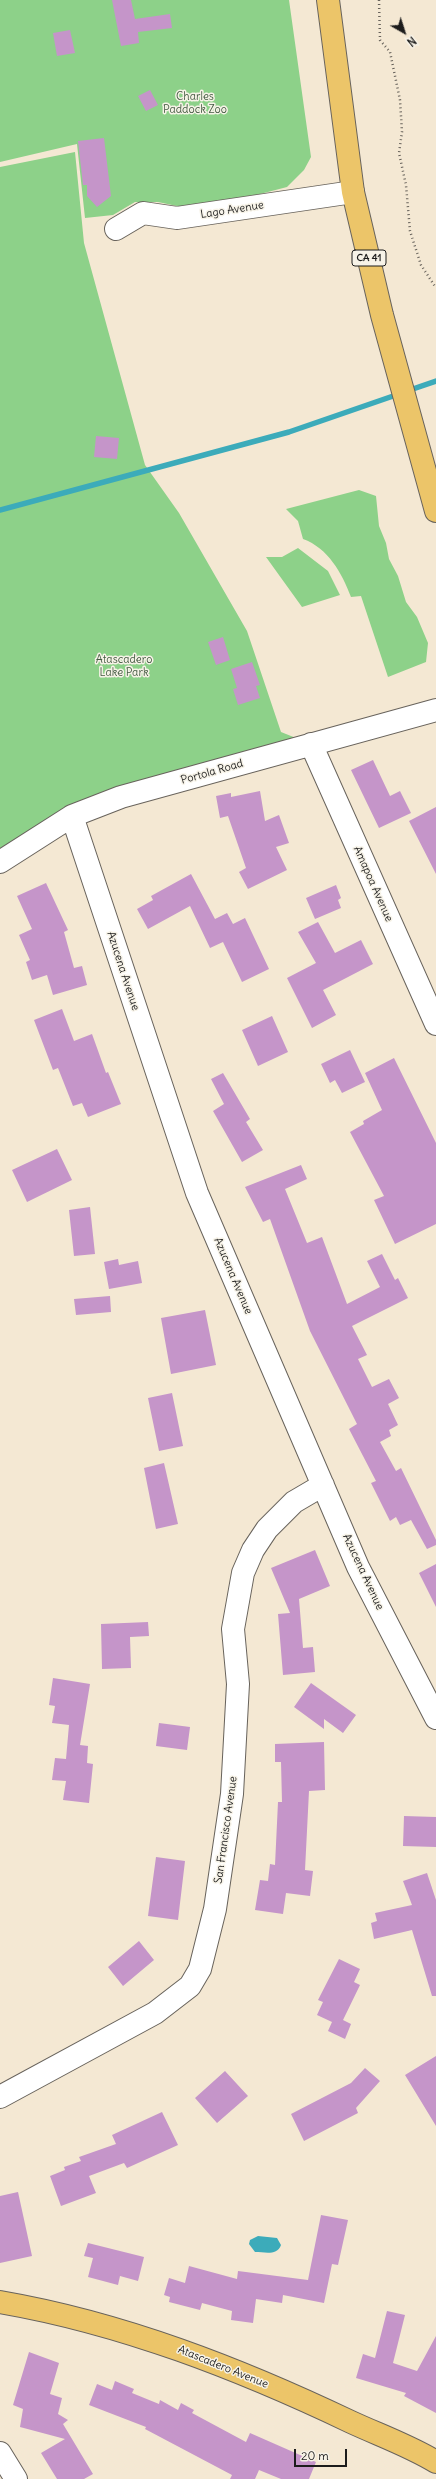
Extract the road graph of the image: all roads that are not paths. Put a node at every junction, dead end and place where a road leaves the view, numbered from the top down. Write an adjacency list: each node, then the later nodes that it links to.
1 (328, 0): 2 (main road, CA 41 / CA 41)
2 (353, 192): 3 (street, Lago Avenue); 4 (main road, CA 41 / CA 41)
3 (116, 229)
4 (436, 511)
5 (436, 710): 6 (street, Portola Road)
6 (311, 744): 7 (street, Portola Road); 9 (street, Amapoa Avenue)
7 (72, 816): 8 (street, Portola Road); 10 (street, Azucena Avenue)
8 (0, 862)
9 (436, 1024)
10 (323, 1485): 11 (street, Azucena Avenue); 12 (street, San Francisco Avenue)
11 (436, 1718)
12 (0, 2097)
13 (0, 2302): 15 (main road, Atascadero Avenue)
14 (0, 2453): 16 (street)
15 (436, 2462)
16 (16, 2479)

